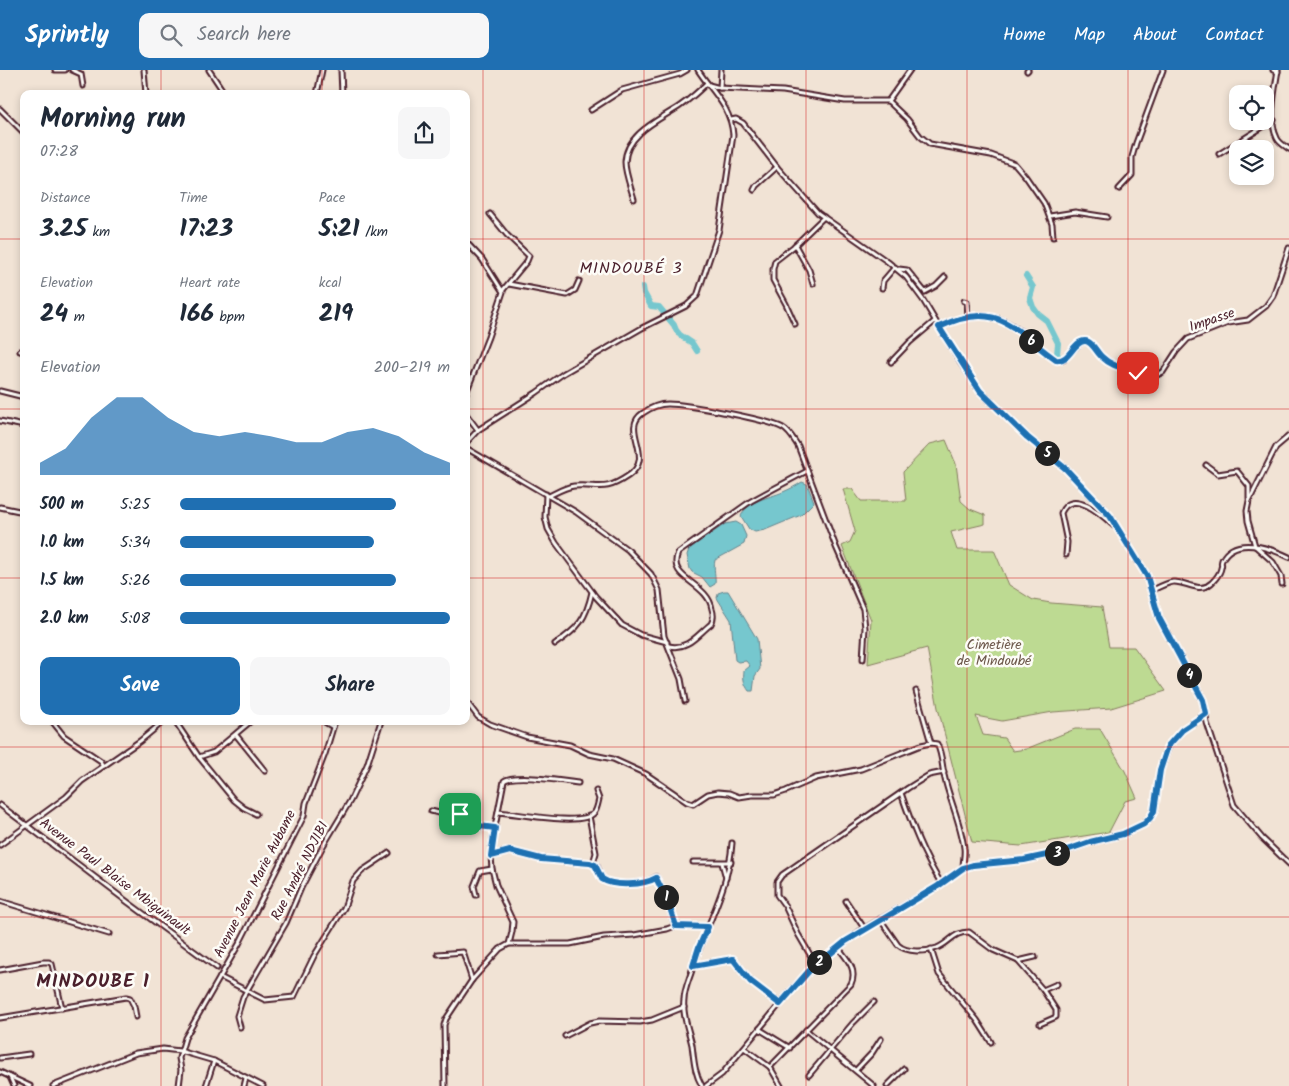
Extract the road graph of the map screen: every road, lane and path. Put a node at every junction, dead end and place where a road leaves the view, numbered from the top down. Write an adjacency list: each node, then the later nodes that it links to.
1 (55, 70): 2 (street)
2 (65, 70)
3 (72, 70): 16 (street)
4 (144, 70): 18 (street)
5 (209, 70): 19 (street)
6 (322, 70): 20 (street)
7 (341, 70): 21 (street)
8 (687, 70): 25 (street)
9 (698, 70): 15 (street)
10 (721, 70): 17 (street)
11 (910, 70): 23 (street)
12 (1163, 70): 33 (street)
13 (1273, 70): 14 (street)
14 (1278, 71): 22 (street)
15 (708, 84): 17 (street); 26 (street); 35 (street)
16 (83, 86)
17 (720, 88): 23 (street)
18 (146, 90)
19 (222, 90)
20 (317, 90)
21 (342, 90)
22 (1274, 99)
23 (888, 101): 37 (street)
24 (0, 109): 28 (street)
25 (591, 110)
26 (731, 120): 32 (street); 65 (street)
27 (1274, 120): 30 (street)
28 (20, 129)
29 (1258, 130): 31 (street)
30 (1289, 149)
31 (1220, 154)
32 (777, 167): 34 (street); 38 (street)
33 (1119, 189)
34 (754, 190)
35 (634, 199)
36 (490, 214): 49 (street)
37 (1050, 216): 39 (street); 40 (street)
38 (824, 217): 41 (street); 46 (street)
39 (1107, 217)
40 (1053, 237)
41 (795, 245): 50 (street); 56 (street)
42 (470, 246): 52 (street)
43 (1289, 248): 44 (street, Impasse)
44 (1285, 258): 45 (street); 54 (street, Impasse)
45 (1289, 261)
46 (896, 268): 47 (street); 51 (street); 55 (street)
47 (945, 277)
48 (579, 281): 49 (street)
49 (509, 284): 52 (street)
50 (813, 284)
51 (882, 288)
52 (503, 290): 59 (street)
53 (964, 301): 54 (street)
54 (968, 317): 57 (street, Impasse)
55 (935, 321): 57 (street); 58 (street)
56 (795, 324)
57 (939, 327): 75 (street)
58 (891, 362)
59 (470, 383)
60 (0, 391): 61 (street)
61 (20, 396)
62 (470, 419): 65 (street)
63 (0, 421): 64 (street)
64 (20, 425)
65 (478, 430): 67 (street)
66 (1289, 436): 72 (street)
67 (470, 439)
68 (470, 450): 71 (street)
69 (1206, 465): 72 (street)
70 (807, 472): 71 (street); 83 (street); 84 (street)
71 (548, 495): 81 (street); 83 (street)
72 (1249, 501): 76 (street)
73 (0, 507): 74 (street)
74 (20, 511)
75 (1117, 528): 77 (street); 80 (street)
76 (1255, 546): 78 (street); 79 (street); 80 (street)
77 (1066, 556)
78 (1289, 556)
79 (1282, 584)
80 (1151, 591): 88 (street)
81 (592, 592): 82 (street); 83 (street)
82 (555, 644)
83 (668, 644): 86 (street)
84 (863, 659)
85 (916, 691): 97 (street)
86 (685, 700)
87 (470, 706): 97 (street)
88 (1206, 714): 120 (street); 121 (street)
89 (55, 725): 99 (street)
90 (159, 725): 99 (street)
91 (178, 725): 98 (street)
92 (246, 725): 96 (street)
93 (330, 725): 95 (street)
94 (380, 725): 148 (street, Rue André NDJIBI)
95 (333, 727): 140 (street, Avenue Jean Marie Aubame)
96 (236, 734): 98 (street); 100 (street)
97 (931, 743): 101 (street)
98 (199, 757): 108 (street)
99 (104, 766): 110 (street)
100 (265, 771)
101 (944, 772): 104 (street); 121 (street)
102 (578, 783): 107 (street)
103 (596, 791): 109 (street)
104 (901, 793): 124 (street); 139 (street)
105 (0, 805): 110 (street, Avenue Paul Blaise Mbiguinault)
106 (431, 811): 111 (street)
107 (498, 812): 109 (street); 111 (street)
108 (256, 814)
109 (589, 816): 119 (street)
110 (27, 824): 113 (street); 142 (street, Avenue Paul Blaise Mbiguinault)
111 (495, 828): 115 (street)
112 (732, 842): 118 (street)
113 (0, 846)
114 (389, 853): 148 (street)
115 (491, 856): 119 (street); 122 (street)
116 (693, 862): 117 (street)
117 (722, 862): 118 (street); 123 (street)
118 (731, 862): 123 (street)
119 (593, 863): 129 (street)
120 (1289, 864)
121 (963, 868): 124 (street)
122 (492, 869): 125 (street); 133 (street)
123 (726, 878): 130 (street)
124 (942, 883): 128 (street)
125 (476, 895)
126 (0, 901): 132 (street)
127 (846, 901): 131 (street)
128 (880, 919): 131 (street); 135 (street)
129 (676, 926): 130 (street); 133 (street)
130 (708, 927): 141 (street)
131 (864, 928): 134 (street)
132 (108, 934)
133 (509, 944): 145 (street)
134 (838, 947): 139 (street); 158 (street)
135 (931, 949): 138 (street); 161 (street)
136 (438, 954): 145 (street)
137 (1035, 957): 138 (street)
138 (1018, 962): 147 (street)
139 (816, 965): 150 (street)
140 (226, 966): 142 (street); 144 (street, Avenue Jean Marie Aubame)
141 (693, 966): 150 (street); 151 (street)
142 (217, 968): 144 (street)
143 (0, 970): 152 (street)
144 (220, 976): 148 (street); 165 (street, Avenue Jean Marie Aubame)
145 (472, 980): 183 (street)
146 (1058, 984): 147 (street)
147 (1043, 990): 155 (street)
148 (247, 992): 156 (street, Rue André NDJIBI)
149 (874, 1002): 164 (street)
150 (780, 1004): 157 (street)
151 (684, 1007): 159 (street); 184 (street)
152 (62, 1008): 153 (street); 154 (street)
153 (136, 1017)
154 (0, 1018)
155 (1040, 1024)
156 (240, 1028)
157 (759, 1029): 162 (street); 163 (street)
158 (806, 1030): 163 (street); 164 (street)
159 (565, 1036)
160 (881, 1039): 171 (street)
161 (991, 1042)
162 (744, 1048): 169 (street); 185 (street)
163 (790, 1048): 169 (street)
164 (830, 1049): 171 (street); 173 (street)
165 (180, 1051): 168 (street); 178 (street); 179 (street)
166 (29, 1054): 167 (street)
167 (0, 1058)
168 (214, 1061): 175 (street); 180 (street)
169 (770, 1067): 186 (street)
170 (904, 1069): 188 (street)
171 (856, 1070): 187 (street)
172 (0, 1072): 174 (street)
173 (809, 1075)
174 (10, 1076): 176 (street); 177 (street)
175 (246, 1078): 181 (street); 182 (street)
176 (14, 1086)
177 (27, 1086)
178 (53, 1086)
179 (180, 1086)
180 (206, 1086)
181 (244, 1086)
182 (263, 1086)
183 (445, 1086)
184 (702, 1086)
185 (706, 1086)
186 (781, 1086)
187 (874, 1086)
188 (887, 1086)

